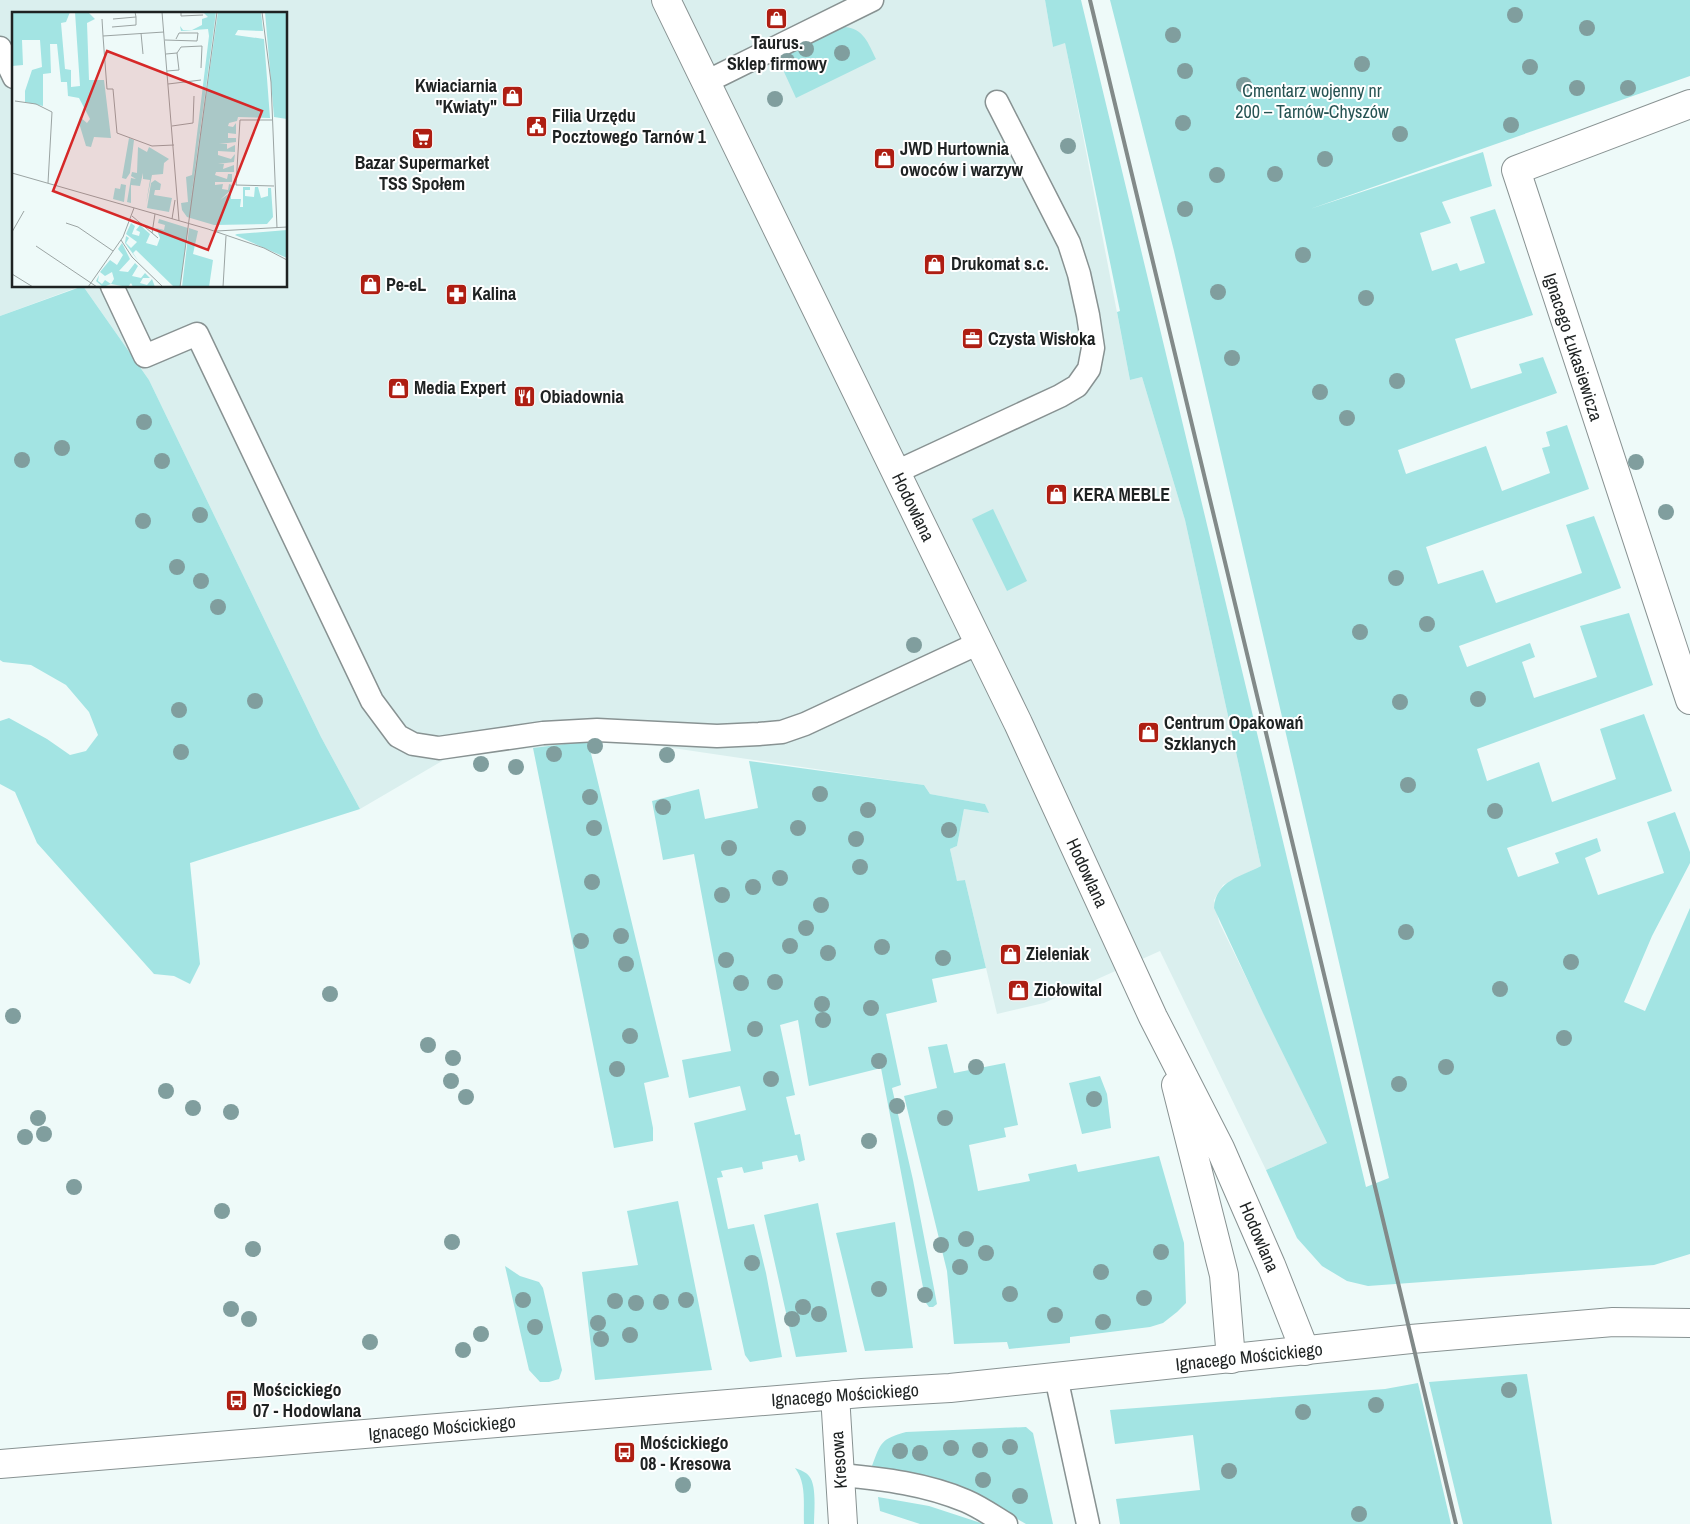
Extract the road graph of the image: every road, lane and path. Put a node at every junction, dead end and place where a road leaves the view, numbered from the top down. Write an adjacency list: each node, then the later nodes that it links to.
1 (666, 0): 5 (street, Hodowlana)
2 (872, 0): 5 (lane)
3 (0, 48): 4 (lane)
4 (12, 73)
5 (706, 82): 9 (street, Hodowlana)
6 (997, 102): 9 (lane)
7 (1690, 104): 11 (street, Ignacego Łukasiewicza)
8 (113, 288): 10 (lane)
9 (896, 472): 10 (street, Hodowlana)
10 (979, 643): 12 (street, Hodowlana)
11 (1690, 700)
12 (1154, 1017): 16 (street, Hodowlana); 17 (street, Hodowlana)
13 (1690, 1306): 14 (street)
14 (1613, 1322): 15 (street, Ignacego Mościckiego); 16 (street, Ignacego Mościckiego)
15 (1690, 1323)
16 (1305, 1351): 17 (street, Ignacego Mościckiego)
17 (1231, 1359): 18 (street, Ignacego Mościckiego)
18 (1056, 1377): 19 (street, Ignacego Mościckiego); 24 (lane)
19 (835, 1395): 20 (street, Ignacego Mościckiego); 21 (street, Kresowa)
20 (0, 1464)
21 (841, 1475): 22 (street, Kresowa); 23 (lane)
22 (843, 1524)
23 (1006, 1524)
24 (1088, 1524)

